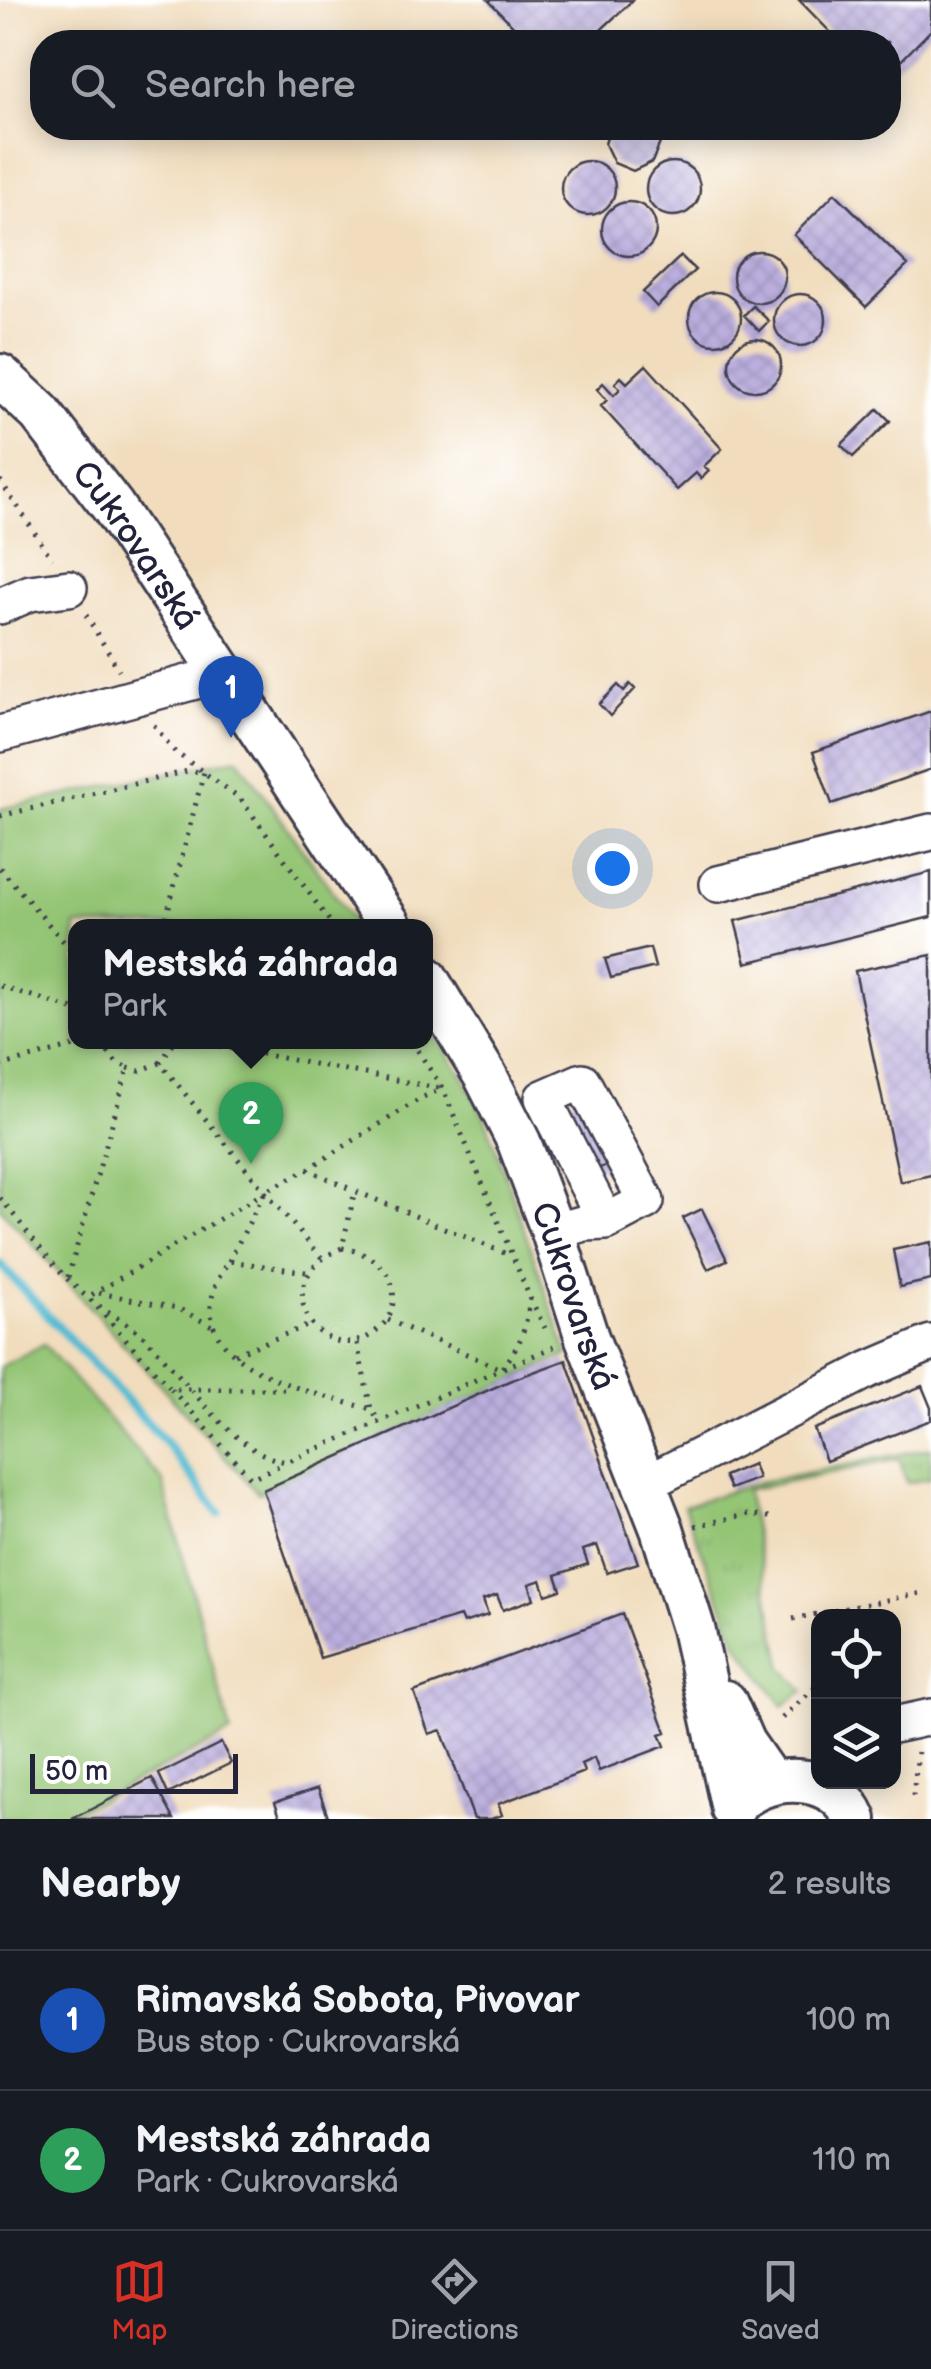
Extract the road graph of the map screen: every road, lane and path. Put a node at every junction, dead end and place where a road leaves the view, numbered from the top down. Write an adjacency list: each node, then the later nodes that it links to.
1 (0, 376): 4 (main road, Cukrovarská)
2 (68, 588): 3 (lane)
3 (0, 606)
4 (221, 674): 5 (lane); 11 (main road, Cukrovarská)
5 (0, 733)
6 (0, 816): 10 (path)
7 (931, 832): 9 (lane)
8 (0, 868): 12 (path)
9 (718, 884)
10 (166, 919)
11 (385, 919)
12 (68, 947)
13 (0, 986): 15 (path)
14 (433, 990): 30 (main road, Cukrovarská)
15 (68, 1007)
16 (68, 1048): 22 (path)
17 (105, 1049): 23 (path)
18 (169, 1049): 21 (path)
19 (235, 1049): 24 (path)
20 (417, 1049): 24 (path)
21 (160, 1063): 23 (path); 27 (path)
22 (0, 1066)
23 (128, 1068): 36 (path)
24 (443, 1089): 25 (path); 32 (path)
25 (307, 1169): 26 (path); 27 (path)
26 (355, 1191): 31 (path); 32 (path)
27 (265, 1192): 33 (path); 34 (path); 37 (path)
28 (0, 1198): 36 (path)
29 (606, 1222): 30 (lane)
30 (553, 1232): 53 (main road, Cukrovarská)
31 (342, 1248): 33 (path); 40 (path)
32 (509, 1255): 39 (path)
33 (322, 1258): 35 (path)
34 (228, 1261): 35 (path); 42 (path)
35 (306, 1272): 41 (path)
36 (68, 1278): 38 (path)
37 (96, 1292): 38 (path); 42 (path)
38 (88, 1297): 47 (path); 48 (path)
39 (530, 1298): 46 (path); 46 (path)
40 (388, 1320): 43 (path); 46 (path)
41 (312, 1324): 43 (path); 45 (path)
42 (212, 1327): 45 (path)
43 (357, 1343): 50 (path)
44 (931, 1343): 53 (lane)
45 (234, 1354): 49 (path)
46 (501, 1369): 51 (path)
47 (171, 1389): 48 (path); 52 (path)
48 (192, 1389): 49 (path); 52 (path)
49 (291, 1389): 50 (path)
50 (372, 1409): 51 (path)
51 (379, 1421): 52 (path)
52 (287, 1462)
53 (644, 1484): 58 (main road, Cukrovarská)
54 (770, 1517): 55 (path)
55 (684, 1529)
56 (921, 1593): 57 (path)
57 (793, 1619)
58 (693, 1628): 62 (main road); 65 (main road)
59 (811, 1691): 60 (path)
60 (782, 1718)
61 (915, 1720): 63 (path)
62 (797, 1776): 64 (main road); 65 (main road)
63 (913, 1796)
64 (855, 1803)
65 (730, 1814)

